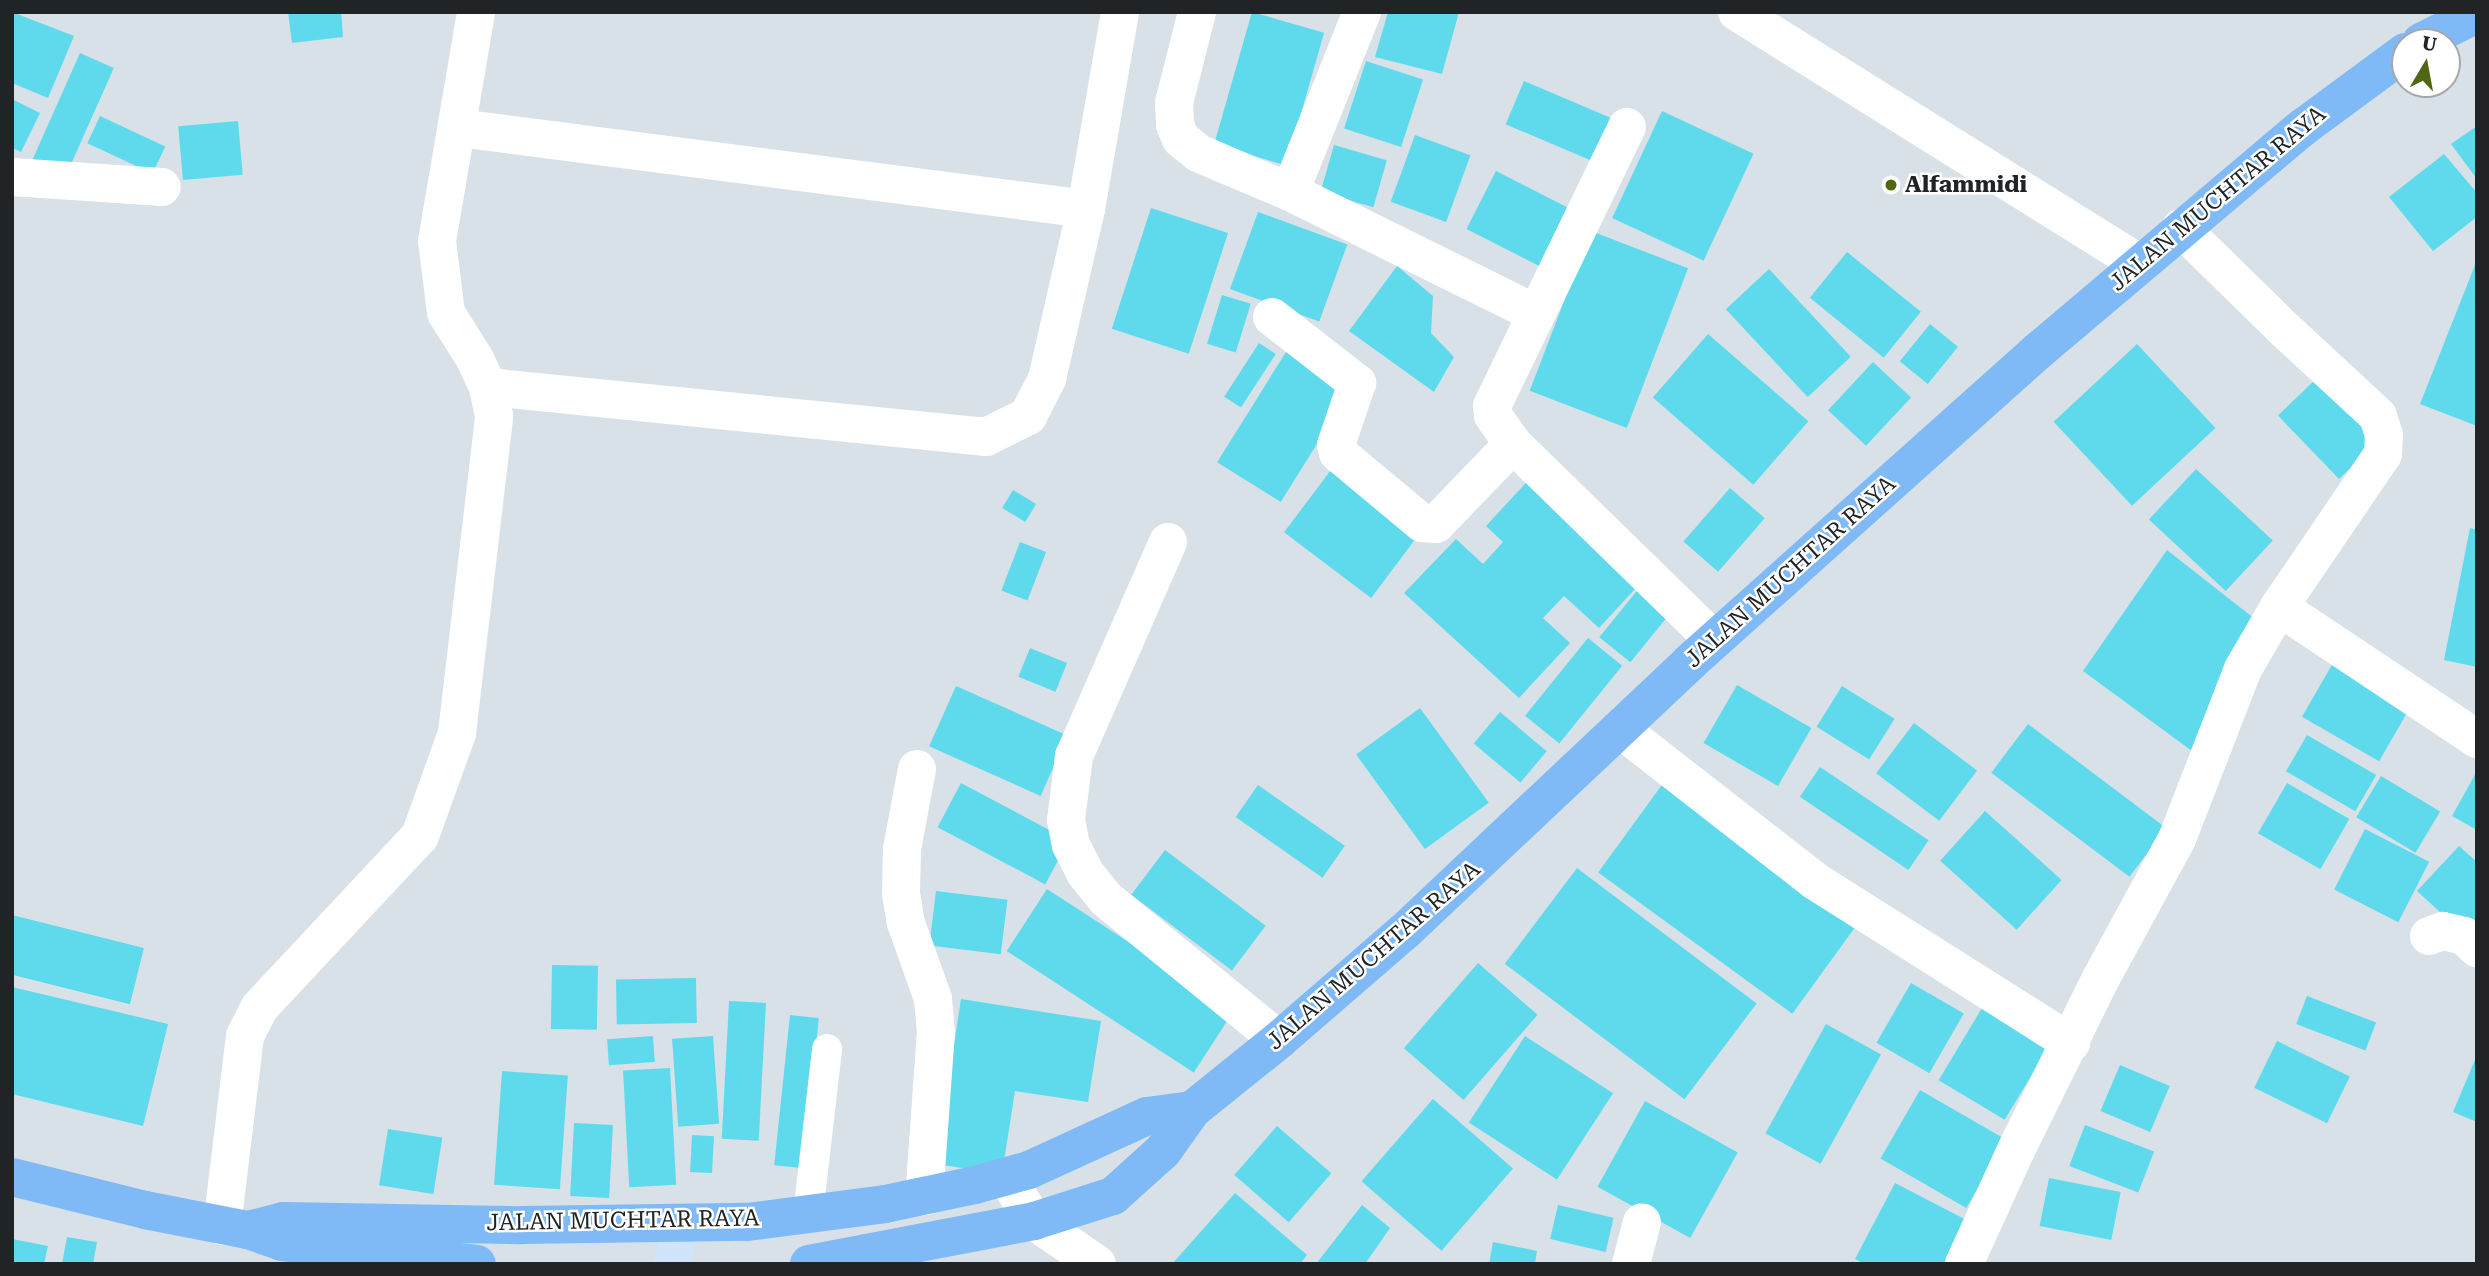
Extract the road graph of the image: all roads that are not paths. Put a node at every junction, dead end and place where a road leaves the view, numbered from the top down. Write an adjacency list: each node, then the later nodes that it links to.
1 (476, 12): 10 (street)
2 (1119, 12): 14 (street)
3 (1196, 12): 13 (street)
4 (1362, 12): 13 (street)
5 (1737, 12): 16 (street)
6 (2477, 14): 7 (highway)
7 (2449, 28)
8 (2391, 62): 15 (highway, JALAN MUCHTAR RAYA)
9 (1627, 127): 17 (street)
10 (459, 128): 14 (street); 19 (street)
11 (12, 177): 12 (street)
12 (162, 187)
13 (1290, 192): 17 (street)
14 (1086, 209): 19 (street)
15 (2181, 228): 16 (highway, JALAN MUCHTAR RAYA); 22 (street)
16 (2138, 263): 23 (highway, JALAN MUCHTAR RAYA)
17 (1535, 313): 20 (street)
18 (1272, 317): 20 (street)
19 (488, 387): 40 (street)
20 (1513, 444): 23 (street)
21 (1168, 542): 29 (street)
22 (2279, 607): 25 (street); 30 (street)
23 (1714, 640): 24 (highway, JALAN MUCHTAR RAYA)
24 (1620, 729): 29 (highway, JALAN MUCHTAR RAYA); 30 (street)
25 (2477, 739)
26 (917, 769): 35 (street)
27 (2429, 936): 28 (street)
28 (2477, 948)
29 (1279, 1040): 32 (highway, JALAN MUCHTAR RAYA)
30 (2071, 1043): 46 (street)
31 (827, 1049): 36 (lane)
32 (1192, 1110): 34 (highway, JALAN MUCHTAR RAYA); 37 (highway, JALAN MUCHTAR RAYA)
33 (12, 1177): 40 (highway, JALAN MUCHTAR RAYA)
34 (1006, 1177): 35 (highway, JALAN MUCHTAR RAYA); 37 (street)
35 (924, 1197): 36 (highway, JALAN MUCHTAR RAYA)
36 (808, 1214): 39 (highway, JALAN MUCHTAR RAYA)
37 (1034, 1221): 43 (highway, JALAN MUCHTAR RAYA); 44 (street)
38 (1642, 1222): 45 (street)
39 (679, 1225): 40 (highway, JALAN MUCHTAR RAYA); 42 (main road)
40 (262, 1237): 41 (highway, JALAN MUCHTAR RAYA)
41 (477, 1264)
42 (673, 1264)
43 (809, 1264)
44 (1097, 1264)
45 (1631, 1264)
46 (1965, 1264)

